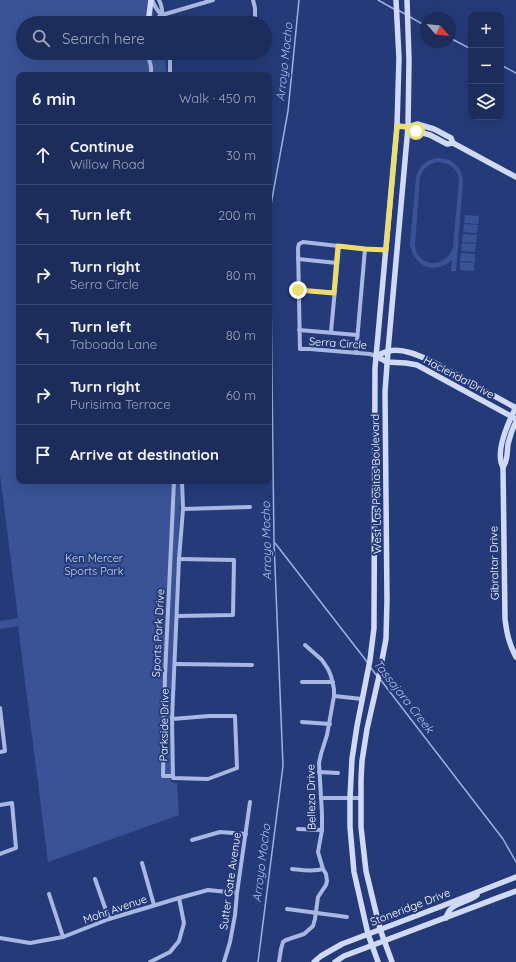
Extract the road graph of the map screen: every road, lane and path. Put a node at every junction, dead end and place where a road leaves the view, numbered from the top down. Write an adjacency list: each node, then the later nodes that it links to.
1 (151, 0): 7 (street); 8 (main road)
2 (159, 0): 7 (street)
3 (213, 0): 7 (street)
4 (253, 0): 9 (street)
5 (407, 0): 15 (main road, West Las Positas Boulevard)
6 (396, 2): 14 (main road, West Las Positas Boulevard)
7 (162, 15)
8 (150, 16)
9 (255, 16)
10 (149, 60): 12 (street)
11 (170, 60): 13 (street)
12 (151, 72)
13 (170, 72)
14 (397, 126): 15 (main road); 19 (main road, West Las Positas Boulevard)
15 (408, 127): 16 (main road); 27 (main road, West Las Positas Boulevard)
16 (516, 176)
17 (338, 246): 18 (street, Serra Circle); 20 (street, Serra Circle); 21 (street)
18 (365, 249): 19 (street, Serra Circle); 26 (street)
19 (386, 250): 29 (main road, West Las Positas Boulevard)
20 (298, 259): 21 (street); 22 (street, Serra Circle)
21 (337, 263): 23 (street)
22 (298, 290): 23 (street); 24 (street, Serra Circle)
23 (334, 293): 25 (street)
24 (299, 330): 25 (street); 28 (street, Serra Circle)
25 (331, 332): 26 (street)
26 (357, 335): 28 (street)
27 (388, 351): 29 (main road, Hacienda Drive); 30 (main road, West Las Positas Boulevard); 31 (main road, Hacienda Drive)
28 (356, 353): 29 (street, Serra Circle)
29 (376, 356): 30 (main road, Hacienda Drive); 46 (main road, West Las Positas Boulevard)
30 (387, 362): 32 (main road, Hacienda Drive); 57 (main road, West Las Positas Boulevard)
31 (516, 407): 32 (main road, Gibraltar Drive)
32 (514, 419): 40 (main road, Gibraltar Drive)
33 (174, 484): 54 (street, Sports Park Drive)
34 (182, 484): 36 (street, Parkside Drive)
35 (250, 507): 36 (street)
36 (183, 509): 37 (street, Parkside Drive)
37 (179, 559): 38 (street, Parkside Drive); 38 (street)
38 (177, 616): 41 (street, Parkside Drive)
39 (305, 645): 44 (street, Belleza Drive)
40 (516, 657)
41 (175, 664): 42 (street); 48 (street, Parkside Drive)
42 (252, 665)
43 (302, 682): 44 (street)
44 (333, 682): 45 (street, Belleza Drive)
45 (334, 696): 46 (street); 50 (street, Belleza Drive)
46 (362, 699): 56 (main road, West Las Positas Boulevard)
47 (0, 708): 51 (street)
48 (172, 719): 54 (street, Parkside Drive); 54 (street)
49 (302, 722): 50 (street)
50 (330, 724): 52 (street, Belleza Drive)
51 (0, 752)
52 (319, 772): 53 (street); 55 (street, Belleza Drive)
53 (338, 773)
54 (173, 777)
55 (321, 798): 56 (street); 61 (street, Belleza Drive)
56 (350, 798): 57 (street); 83 (main road, West Las Positas Boulevard)
57 (361, 798): 82 (main road, West Las Positas Boulevard)
58 (250, 802): 62 (street, Sutter Gate Avenue)
59 (0, 805): 64 (street)
60 (298, 829): 61 (street)
61 (322, 830): 67 (street, Belleza Drive)
62 (246, 834): 63 (street); 73 (street, Sutter Gate Avenue)
63 (192, 840)
64 (0, 854)
65 (142, 863): 76 (street)
66 (292, 869): 67 (street)
67 (323, 869): 78 (street, Belleza Drive)
68 (516, 877): 70 (main road, Stoneridge Drive)
69 (96, 879): 81 (street)
70 (505, 882): 71 (main road, Stoneridge Drive); 72 (main road)
71 (479, 891): 80 (main road); 82 (main road, Stoneridge Drive)
72 (515, 892): 80 (main road, Stoneridge Drive)
73 (236, 893): 75 (street, Mohr Avenue); 89 (street, Sutter Gate Avenue)
74 (49, 894): 84 (street)
75 (179, 898): 76 (street, Mohr Avenue); 88 (street)
76 (154, 905): 81 (street, Mohr Avenue)
77 (287, 909): 78 (street)
78 (316, 913): 79 (street); 90 (street, Belleza Drive)
79 (347, 917)
80 (446, 918): 86 (main road, Stoneridge Drive)
81 (110, 919): 84 (street, Mohr Avenue)
82 (380, 929): 83 (main road, Stoneridge Drive); 86 (main road, West Las Positas Boulevard)
83 (368, 934): 87 (main road, West Las Positas Boulevard); 91 (main road, Stoneridge Drive)
84 (63, 937): 85 (street, Mohr Avenue)
85 (0, 938)
86 (384, 941): 87 (main road, Stoneridge Drive); 94 (main road, West Las Positas Boulevard)
87 (372, 945): 92 (main road, Stoneridge Drive); 93 (main road, West Las Positas Boulevard)
88 (150, 962)
89 (224, 962)
90 (280, 962)
91 (314, 962)
92 (334, 962)
93 (378, 962)
94 (392, 962)

